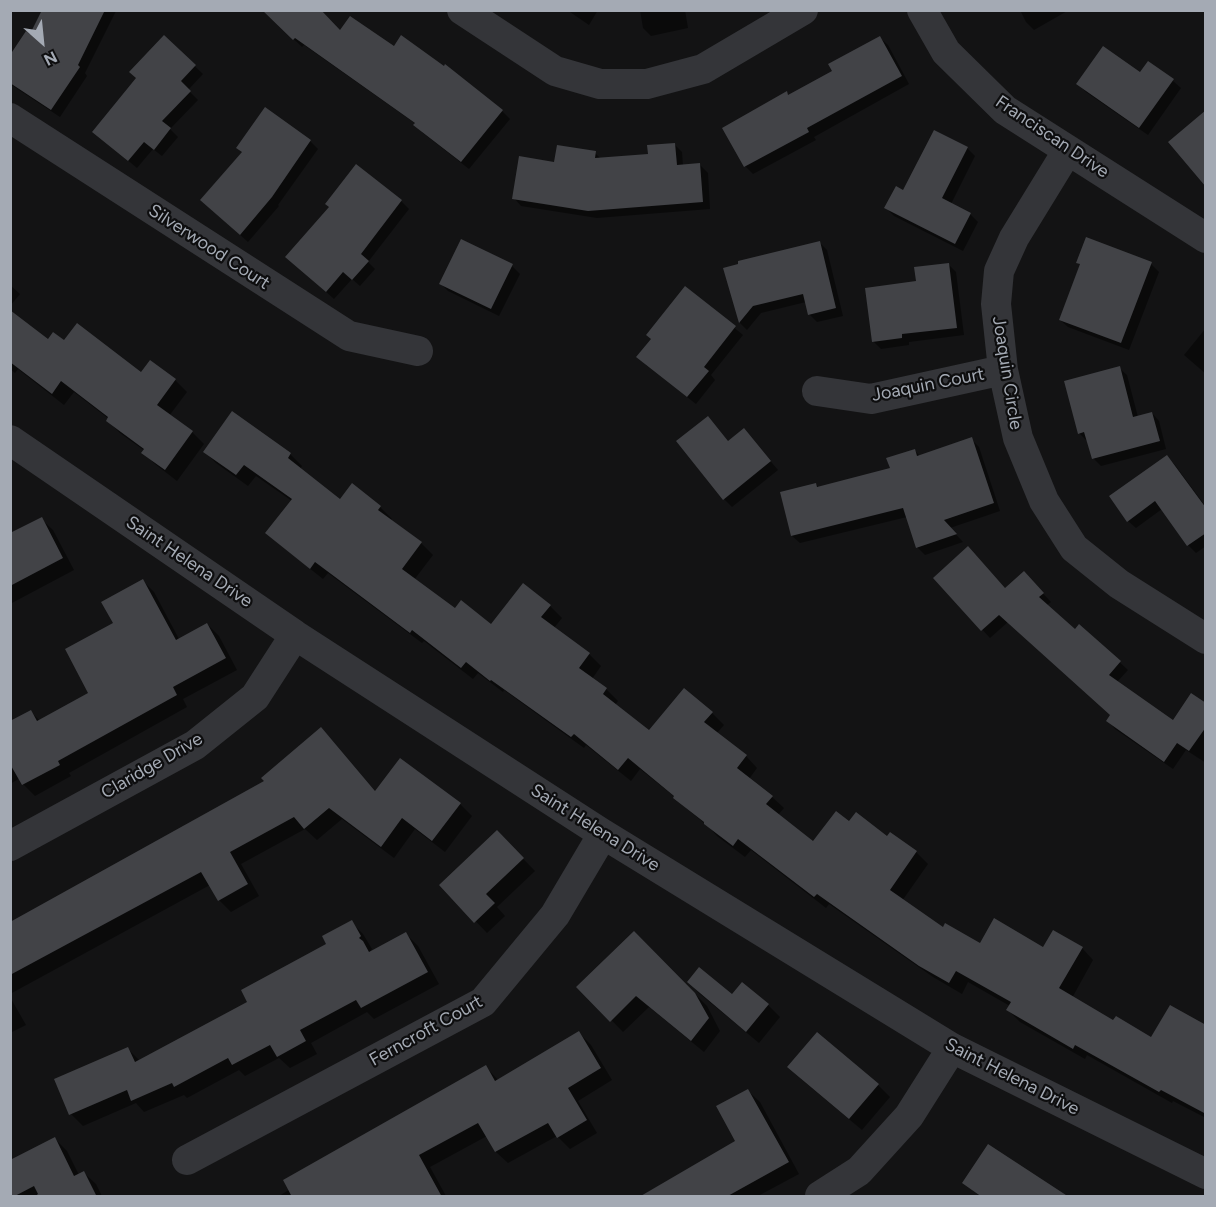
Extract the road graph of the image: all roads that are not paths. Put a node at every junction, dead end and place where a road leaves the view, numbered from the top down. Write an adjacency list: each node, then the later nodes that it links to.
1 (462, 10): 2 (street)
2 (803, 10)
3 (922, 10): 5 (street, Franciscan Drive)
4 (10, 118): 7 (street, Silverwood Court)
5 (1068, 150): 6 (street, Franciscan Drive); 8 (street, Joaquin Circle)
6 (1206, 238)
7 (418, 351)
8 (1003, 370): 9 (street, Joaquin Court); 12 (street, Joaquin Circle)
9 (817, 391)
10 (10, 440): 11 (street, Saint Helena Drive)
11 (296, 635): 13 (street, Saint Helena Drive); 14 (street, Claridge Drive)
12 (1206, 639)
13 (603, 834): 15 (street, Saint Helena Drive); 16 (street, Ferncroft Court)
14 (10, 846)
15 (952, 1048): 17 (street, Saint Helena Drive); 18 (street)
16 (187, 1160)
17 (1206, 1174)
18 (820, 1197)

